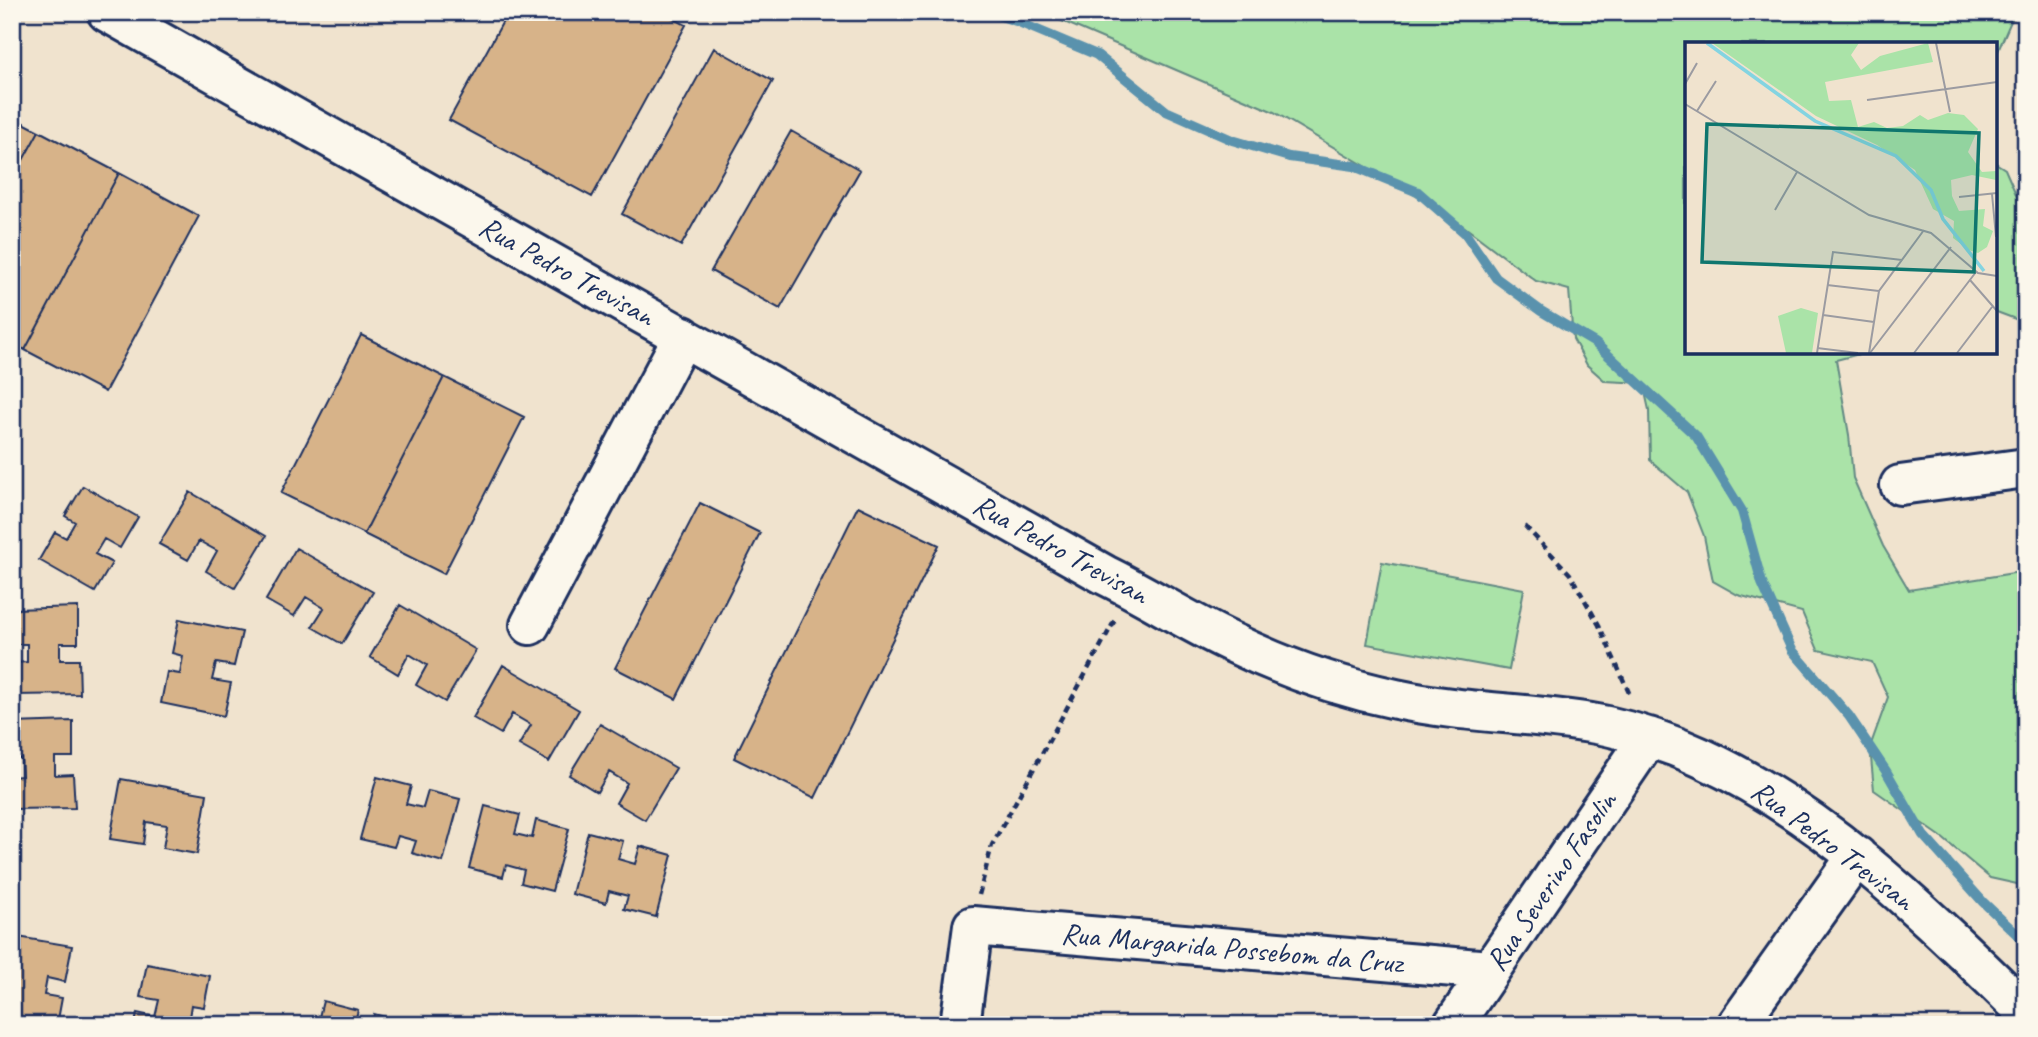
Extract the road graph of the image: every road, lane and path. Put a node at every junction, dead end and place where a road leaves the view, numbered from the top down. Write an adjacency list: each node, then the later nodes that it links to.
1 (107, 12): 2 (street, Rua Pedro Trevisan)
2 (683, 336): 6 (street, Rua Pedro Trevisan); 7 (street)
3 (2026, 468): 4 (street)
4 (1900, 485)
5 (1525, 526): 8 (path)
6 (1132, 589): 8 (street, Rua Pedro Trevisan); 10 (path)
7 (530, 625)
8 (1649, 737): 9 (street, Rua Pedro Trevisan); 11 (street, Rua Severino Fasolin)
9 (1857, 856): 12 (street, Rua Pedro Trevisan); 15 (street)
10 (973, 926): 11 (street, Rua Margarida Possebom da Cruz); 13 (street)
11 (1490, 970): 14 (street, Rua Severino Fasolin)
12 (2026, 1012)
13 (960, 1025)
14 (1453, 1025)
15 (1737, 1025)

